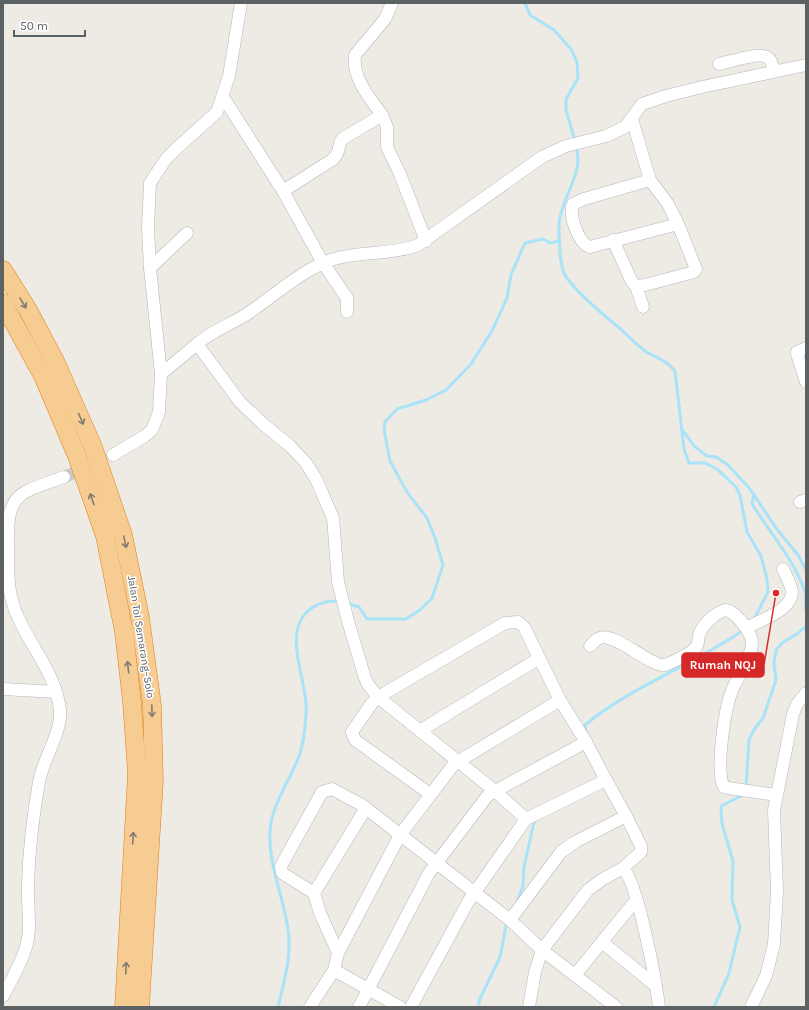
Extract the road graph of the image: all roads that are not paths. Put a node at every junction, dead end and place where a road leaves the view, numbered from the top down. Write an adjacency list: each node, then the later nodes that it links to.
1 (241, 3): 6 (street)
2 (392, 3): 7 (street)
3 (719, 64): 5 (street)
4 (806, 65): 5 (street)
5 (774, 71): 8 (street)
6 (223, 97): 10 (street); 16 (street)
7 (382, 115): 10 (street); 14 (street)
8 (632, 119): 9 (street); 14 (street)
9 (650, 180): 11 (street); 13 (street)
10 (283, 191): 15 (street)
11 (678, 224): 13 (street); 18 (street)
12 (187, 233): 16 (street)
13 (613, 240): 18 (street)
14 (426, 241): 15 (street)
15 (323, 263): 21 (street); 22 (street)
16 (150, 268): 24 (street)
17 (3, 270): 64 (highway, Jalan Tol Semarang–Solo, one-way to 64)
18 (636, 286): 20 (street)
19 (3, 303): 63 (highway, Jalan Tol Semarang–Solo, one-way to 19)
20 (643, 307)
21 (347, 312)
22 (197, 344): 24 (street); 35 (street)
23 (806, 348): 25 (street)
24 (161, 374): 26 (street)
25 (806, 382)
26 (113, 455)
27 (64, 477): 33 (street)
28 (783, 568): 29 (street)
29 (746, 627): 30 (street); 43 (street)
30 (590, 646)
31 (538, 659): 35 (street); 36 (street); 37 (street)
32 (3, 689): 33 (street)
33 (56, 692): 61 (street)
34 (806, 693): 43 (street)
35 (378, 697): 37 (street); 42 (street)
36 (560, 700): 38 (street); 39 (street)
37 (422, 730): 39 (street)
38 (586, 742): 40 (street); 41 (street)
39 (457, 761): 41 (street); 42 (street)
40 (606, 780): 45 (street); 46 (street)
41 (495, 791): 46 (street); 48 (street)
42 (430, 794): 47 (street)
43 (776, 795): 71 (street)
44 (366, 808): 47 (street); 50 (street); 50 (street)
45 (626, 816): 49 (street); 53 (street)
46 (526, 819): 51 (street)
47 (400, 835): 48 (street); 56 (street)
48 (436, 864): 51 (street); 60 (street)
49 (623, 868): 52 (street); 55 (street)
50 (314, 893): 56 (street)
51 (473, 893): 53 (street); 68 (street)
52 (636, 900): 54 (street); 59 (street)
53 (510, 920): 55 (street)
54 (602, 942): 58 (street); 59 (street)
55 (542, 950): 58 (street); 62 (street)
56 (338, 953): 57 (street)
57 (334, 970): 60 (street); 65 (street)
58 (575, 975): 69 (street)
59 (656, 986): 70 (street)
60 (369, 990): 66 (street); 67 (street)
61 (3, 996)
62 (533, 1005)
63 (124, 1007)
64 (140, 1007)
65 (310, 1007)
66 (359, 1007)
67 (400, 1007)
68 (411, 1007)
69 (616, 1007)
70 (659, 1007)
71 (751, 1007)

